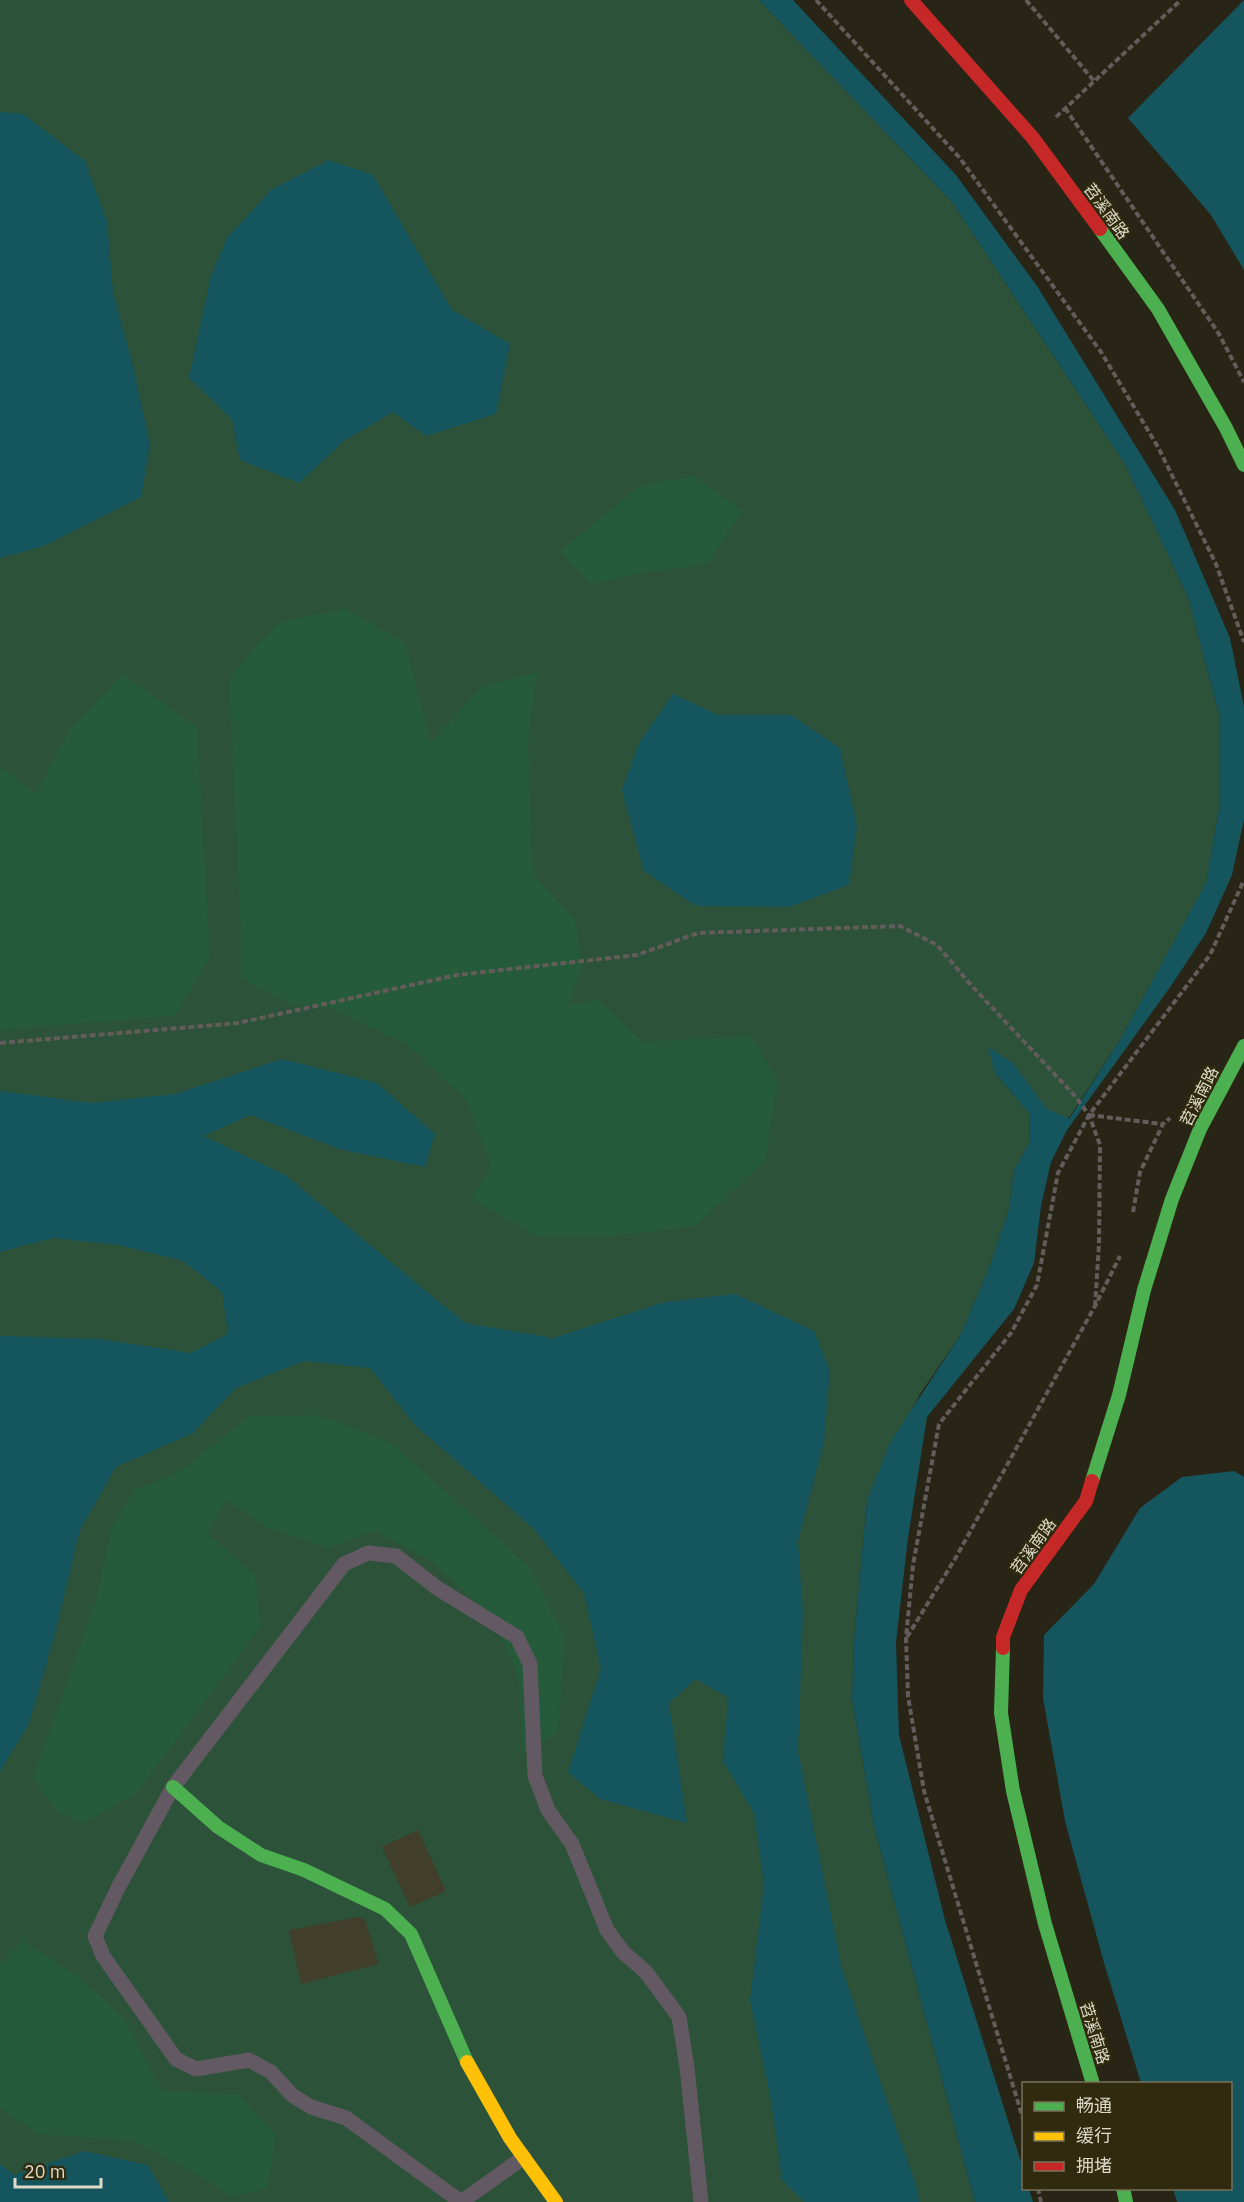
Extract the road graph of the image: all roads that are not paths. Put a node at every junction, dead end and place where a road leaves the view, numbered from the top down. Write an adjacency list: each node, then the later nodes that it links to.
1 (911, 0): 2 (street, 苕溪南路)
2 (1244, 465)
3 (1244, 1046): 5 (street, 苕溪南路)
4 (173, 1787): 6 (street); 7 (lane); 9 (lane)
5 (1092, 2082)
6 (524, 2157): 7 (lane); 8 (street)
7 (461, 2202)
8 (556, 2202)
9 (702, 2202)

